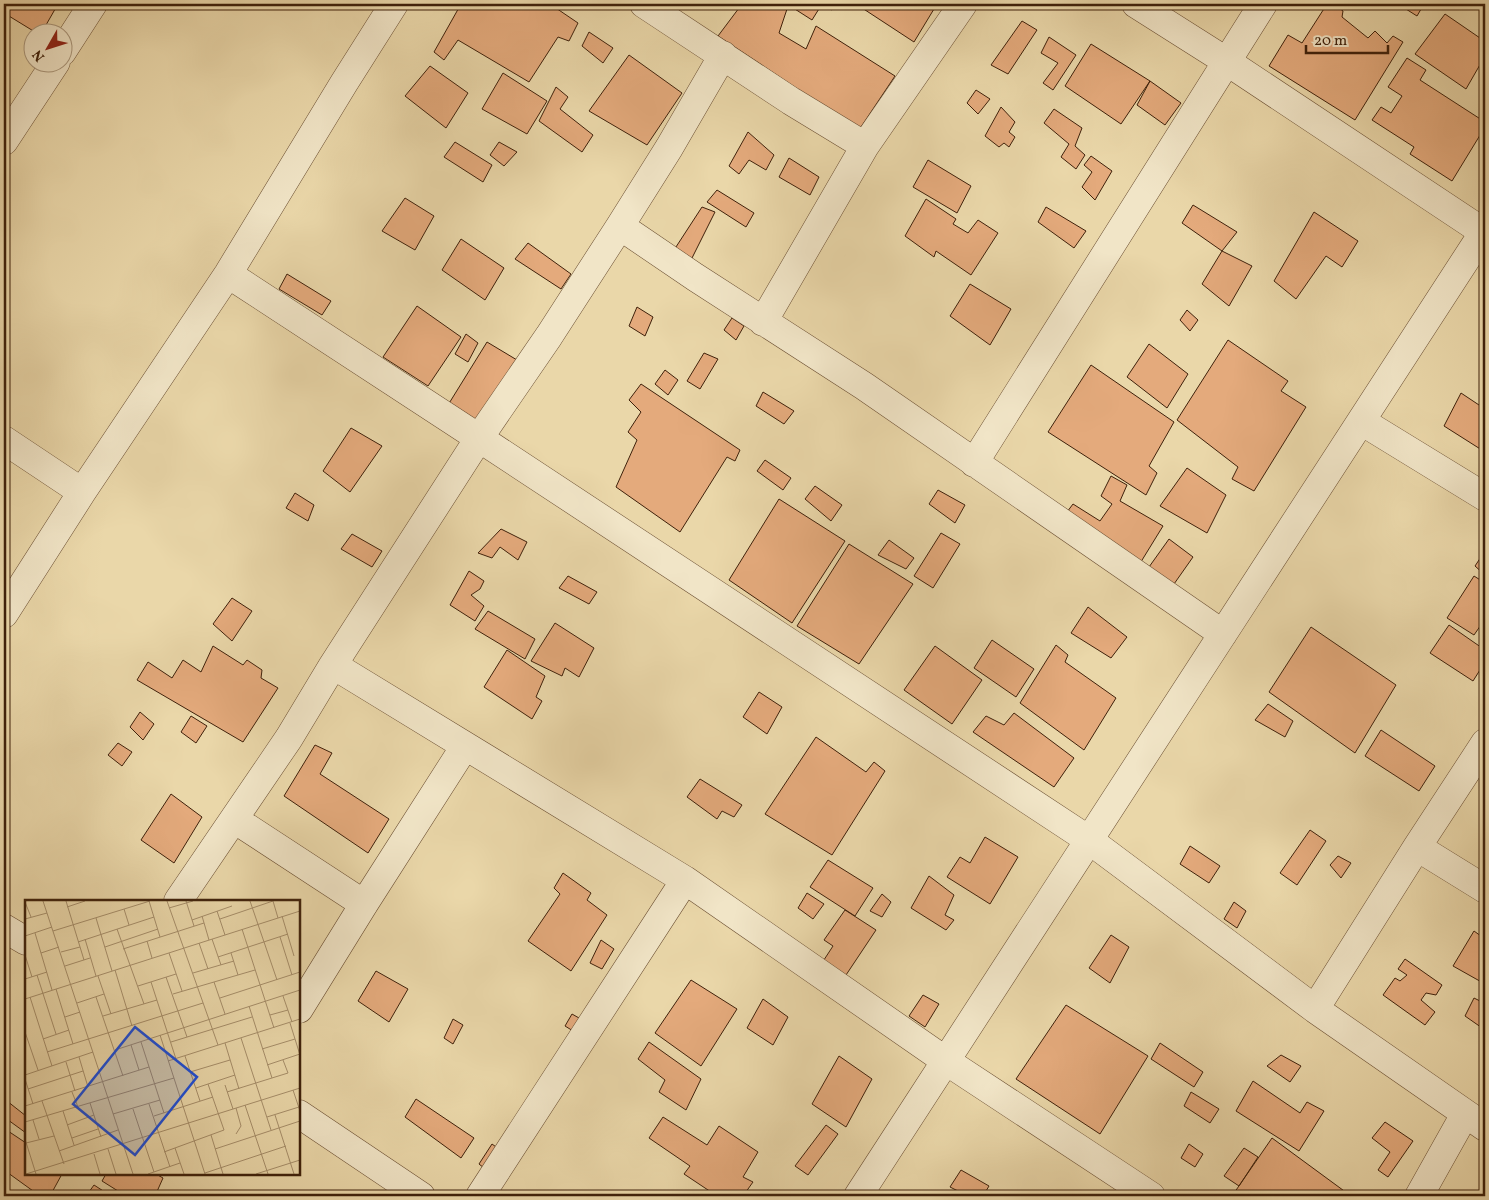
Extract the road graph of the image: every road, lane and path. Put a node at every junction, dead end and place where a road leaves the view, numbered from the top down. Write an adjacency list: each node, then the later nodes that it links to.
1 (93, 4): 7 (street)
2 (394, 4): 15 (street)
3 (644, 4): 8 (street)
4 (963, 4): 12 (street)
5 (1136, 4): 9 (street)
6 (1263, 4): 9 (street)
7 (72, 37)
8 (723, 55): 12 (street); 13 (street)
9 (1226, 61): 14 (street); 20 (street)
10 (49, 72): 11 (street)
11 (4, 140)
12 (865, 146): 16 (street)
13 (620, 226): 16 (street); 18 (street)
14 (1485, 232): 17 (street)
15 (228, 274): 18 (street); 21 (street)
16 (764, 322): 20 (street)
17 (1361, 421): 22 (street); 24 (street)
18 (479, 438): 25 (street); 29 (street)
19 (4, 440): 21 (street)
20 (974, 463): 24 (street)
21 (82, 492): 23 (street)
22 (1485, 497)
23 (4, 614)
24 (1223, 634): 29 (street)
25 (333, 665): 27 (street); 28 (street)
26 (1485, 743): 30 (street)
27 (465, 746): 31 (street); 34 (street)
28 (234, 819): 33 (street); 34 (street)
29 (1089, 840): 38 (street); 39 (street)
30 (1417, 847): 32 (street); 38 (street)
31 (685, 880): 39 (street); 44 (street)
32 (1485, 889)
33 (179, 900)
34 (364, 904): 37 (street)
35 (4, 928): 36 (street)
36 (25, 940)
37 (300, 1007)
38 (1316, 1009): 41 (street)
39 (946, 1061): 42 (street); 45 (street)
40 (300, 1115): 43 (street)
41 (1475, 1120): 46 (street)
42 (1136, 1192)
43 (421, 1196)
44 (480, 1196)
45 (858, 1196)
46 (1419, 1196)

